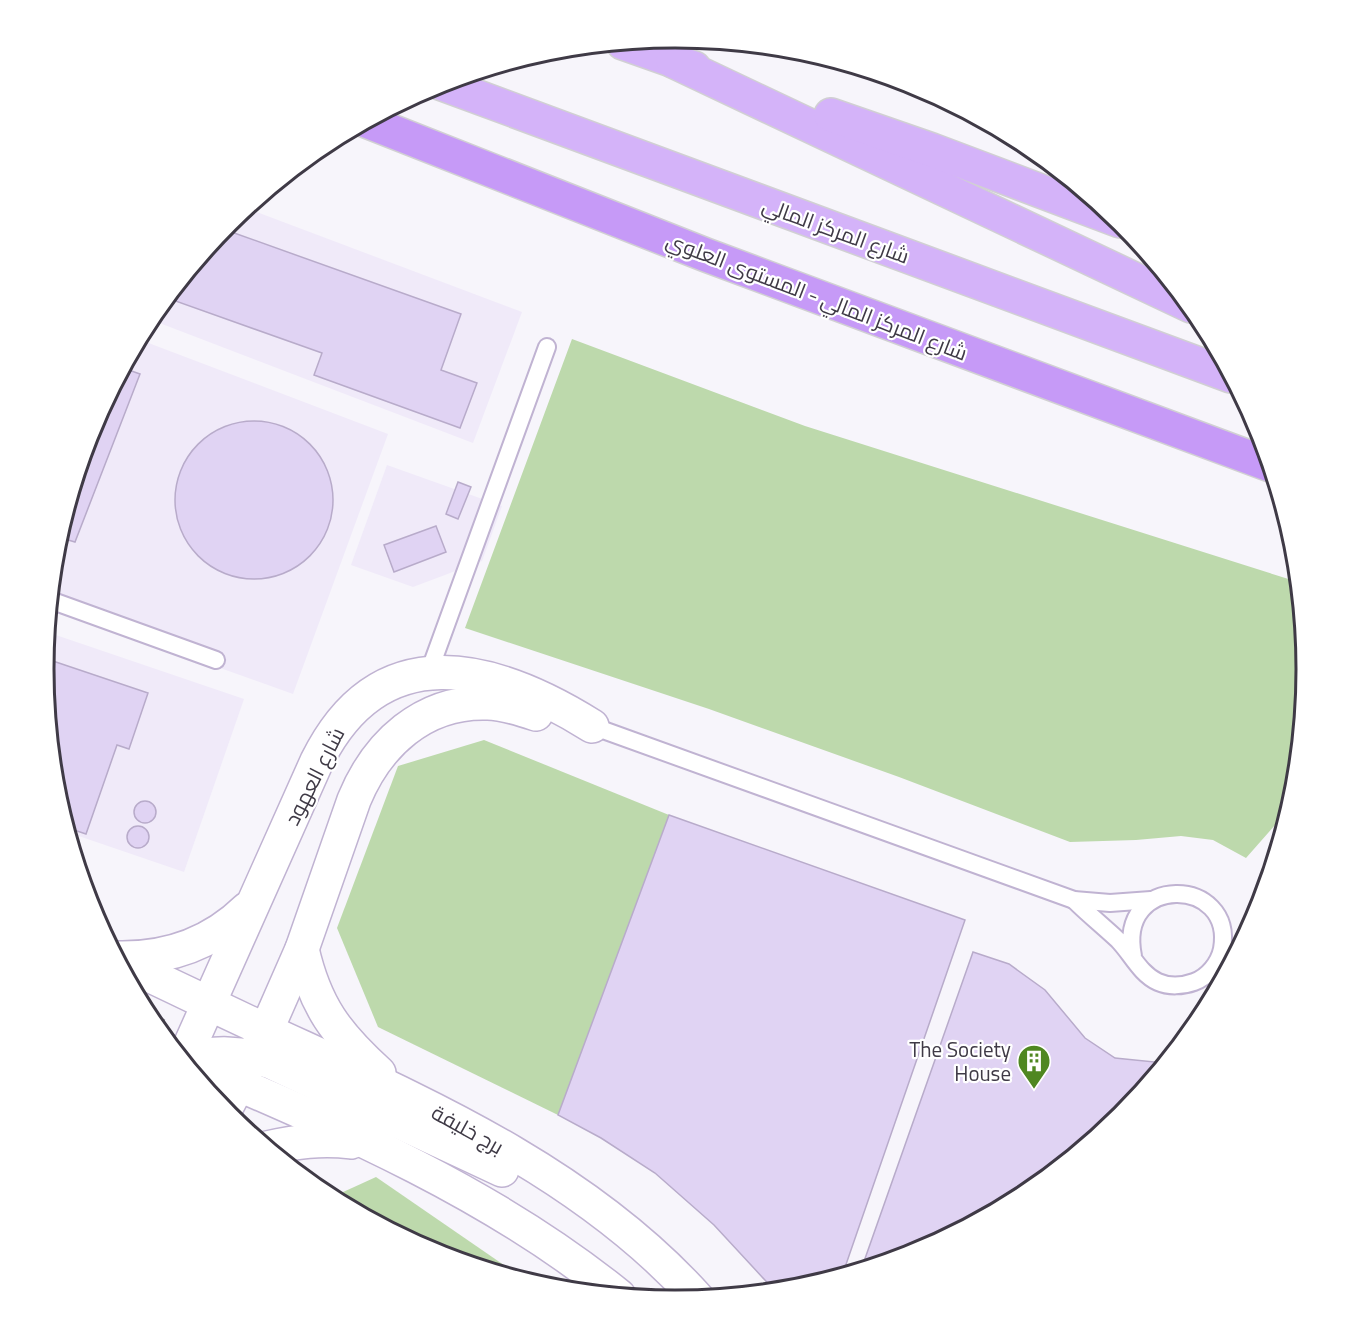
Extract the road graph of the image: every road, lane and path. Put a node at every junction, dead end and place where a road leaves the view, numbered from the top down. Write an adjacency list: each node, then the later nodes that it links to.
1 (639, 49): 2 (main road)
2 (673, 61): 5 (main road); 6 (main road)
3 (455, 88): 8 (main road, شارع المركز المالي)
4 (376, 125): 9 (highway, شارع المركز المالي - المستوى العلوي)
5 (1095, 211)
6 (1173, 297)
7 (547, 347): 12 (lane)
8 (1220, 372)
9 (1261, 462)
10 (58, 603): 11 (lane)
11 (216, 660)
12 (429, 672): 13 (street, شارع العهود); 16 (street, شارع العهود)
13 (592, 726): 14 (lane); 17 (street)
14 (1074, 900): 15 (lane); 18 (lane)
15 (1151, 900): 18 (lane); 18 (lane)
16 (253, 903): 19 (street); 21 (street, شارع العهود)
17 (302, 949): 24 (street); 25 (street)
18 (1133, 956)
19 (126, 959)
20 (129, 965): 21 (street, برج خليفة)
21 (209, 1004): 22 (street, شارع العهود); 24 (street, برج خليفة)
22 (186, 1052)
23 (191, 1058): 24 (street)
24 (246, 1070): 25 (street, برج خليفة); 26 (street); 28 (street)
25 (398, 1091): 28 (street, برج خليفة)
26 (372, 1145): 27 (street); 29 (street)
27 (276, 1146)
28 (591, 1203): 30 (street, برج خليفة)
29 (609, 1287)
30 (689, 1291)

